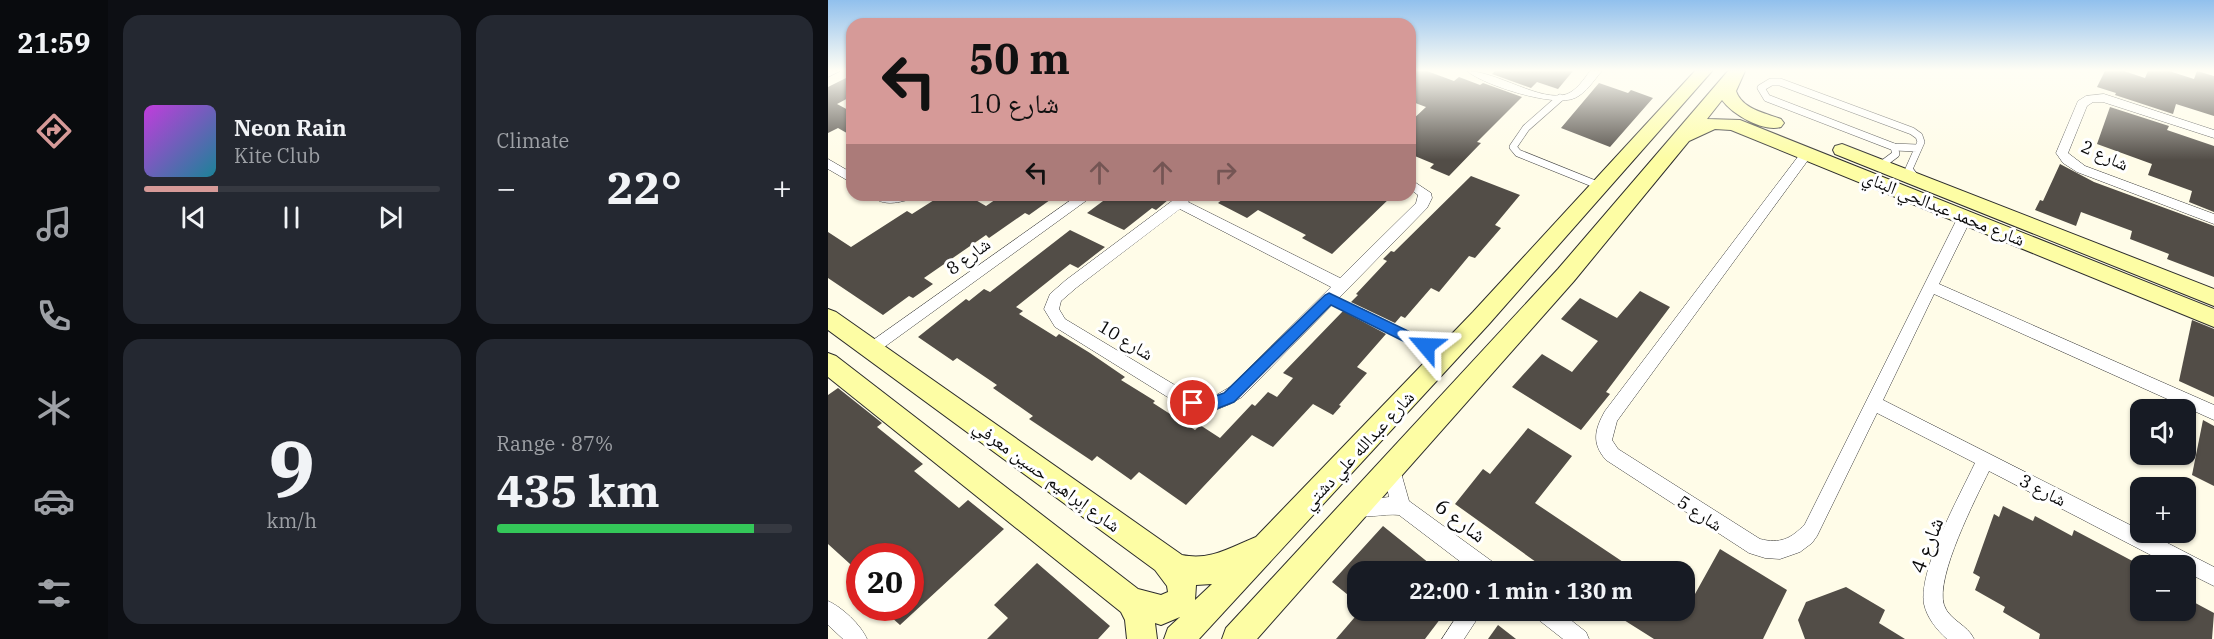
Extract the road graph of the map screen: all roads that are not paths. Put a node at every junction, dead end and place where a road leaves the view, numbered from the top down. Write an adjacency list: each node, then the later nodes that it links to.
1 (1557, 101): 20 (lane)
2 (1677, 101): 20 (street, شارع عبدالله علي دشتي)
3 (1712, 101): 11 (street, شارع عبدالله علي دشتي)
4 (1733, 101): 16 (street, شارع محمد عبدالحي البناي)
5 (1774, 101): 12 (lane)
6 (1831, 101): 13 (lane)
7 (2086, 101): 25 (street, شارع 2)
8 (2113, 101): 10 (street, شارع 2)
9 (1751, 130): 11 (street, شارع محمد عبدالحي البناي); 14 (street, شارع محمد عبدالحي البناي); 18 (street)
10 (2214, 134)
11 (1675, 145): 30 (street, شارع عبدالله علي دشتي)
12 (1894, 147): 13 (lane); 16 (lane)
13 (1917, 148): 18 (lane)
14 (1807, 153): 24 (street, شارع محمد عبدالحي البناي); 37 (street, شارع 5)
15 (828, 164): 17 (street)
16 (1876, 164): 18 (street, شارع محمد عبدالحي البناي)
17 (846, 175)
18 (1914, 179): 29 (street, شارع محمد عبدالحي البناي)
19 (1416, 187): 26 (street, شارع 10)
20 (1596, 192): 30 (street); 32 (street, شارع عبدالله علي دشتي)
21 (1079, 201): 34 (street, شارع 8)
22 (1181, 201): 28 (street, شارع 10)
23 (1188, 201): 26 (street, شارع 10)
24 (1965, 217): 27 (street, شارع 5); 33 (street, شارع محمد عبدالحي البناي)
25 (2214, 219)
26 (1342, 286): 28 (street, شارع 10)
27 (1930, 286): 37 (street, شارع 5); 38 (street)
28 (1329, 298): 35 (lane)
29 (2214, 298)
30 (1535, 308): 40 (street, شارع عبدالله علي دشتي)
31 (828, 318): 34 (street, شارع إبراهيم حسين معرفي)
32 (1481, 318): 35 (street, شارع عبدالله علي دشتي); 40 (street)
33 (2214, 318)
34 (871, 349): 45 (street, شارع إبراهيم حسين معرفي)
35 (1446, 356): 43 (street, شارع عبدالله علي دشتي)
36 (832, 373): 47 (street)
37 (1873, 403): 39 (street, شارع 3)
38 (2214, 412)
39 (1985, 460): 46 (street, شارع 3); 57 (street, شارع 4)
40 (1392, 468): 41 (street); 42 (street, شارع عبدالله علي دشتي)
41 (1403, 507): 42 (street); 44 (street, شارع 6)
42 (1356, 508): 54 (street, شارع عبدالله علي دشتي)
43 (1278, 535): 45 (street, شارع إبراهيم حسين معرفي); 53 (street, شارع عبدالله علي دشتي)
44 (1475, 561)
45 (1166, 562): 47 (street)
46 (2214, 577)
47 (1131, 602): 52 (street)
48 (828, 611): 51 (street)
49 (1465, 621): 55 (street)
50 (1556, 621): 56 (street)
51 (857, 639)
52 (1142, 639)
53 (1179, 639)
54 (1237, 639)
55 (1452, 639)
56 (1580, 639)
57 (1964, 639)

